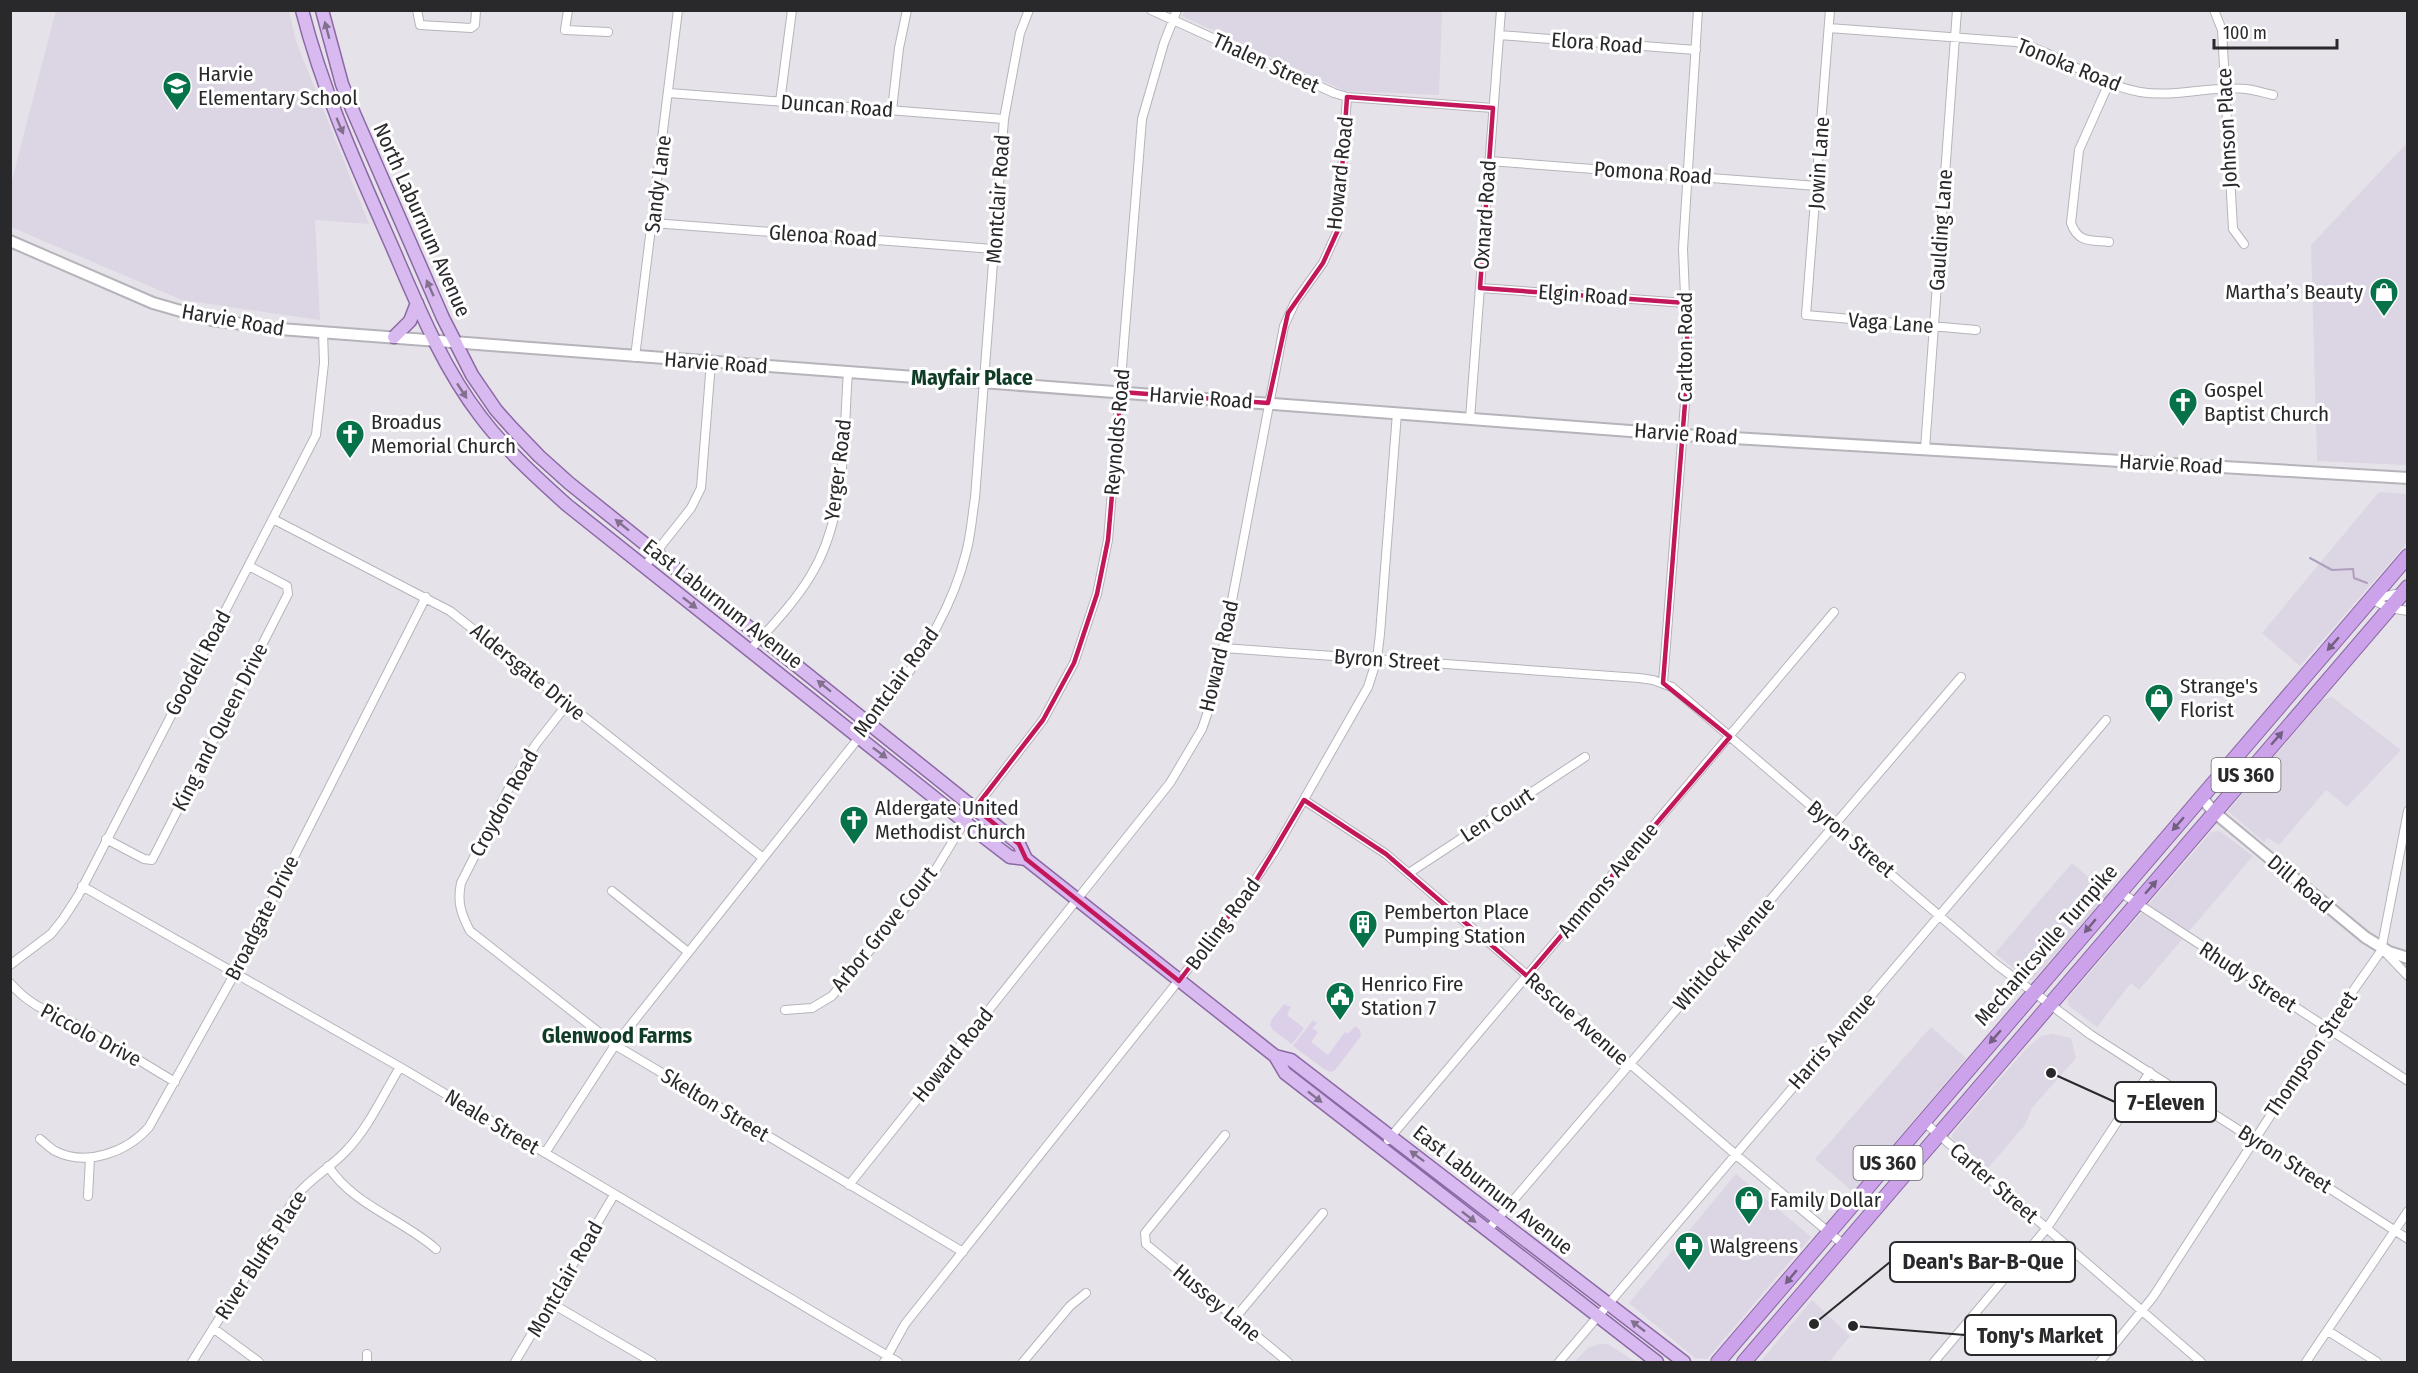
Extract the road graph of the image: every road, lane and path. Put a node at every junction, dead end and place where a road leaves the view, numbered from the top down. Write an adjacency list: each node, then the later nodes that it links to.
1 (302, 10): 41 (main road, North Laburnum Avenue, one-way to 41)
2 (322, 10): 49 (main road, North Laburnum Avenue, one-way to 2)
3 (417, 10): 4 (street)
4 (476, 10)
5 (568, 10): 19 (street)
6 (678, 10): 25 (street, Sandy Lane)
7 (792, 10): 28 (street)
8 (907, 10): 30 (street)
9 (1029, 10): 31 (street, Montclair Road)
10 (1151, 10): 17 (street, Thalen Street)
11 (1178, 10): 17 (street, Reynolds Road)
12 (1501, 10): 20 (street, Oxnard Road)
13 (1698, 10): 22 (street, Carlton Road)
14 (1830, 10): 18 (street, Jowin Lane)
15 (1957, 10): 21 (street, Gaulding Lane)
16 (2214, 10): 24 (street, Johnson Place)
17 (1173, 20): 27 (street, Thalen Street); 54 (street, Reynolds Road)
18 (1828, 28): 21 (street, Tonoka Road); 34 (street, Jowin Lane)
19 (608, 32)
20 (1499, 35): 22 (street, Elora Road); 29 (street, Oxnard Road)
21 (1955, 37): 23 (street, Tonoka Road); 44 (street, Gaulding Lane)
22 (1696, 50): 33 (street, Carlton Road)
23 (2109, 83): 24 (street, Tonoka Road); 37 (street)
24 (2225, 89): 26 (street, Tonoka Road); 38 (street, Johnson Place)
25 (669, 93): 28 (street, Duncan Road); 35 (street, Sandy Lane)
26 (2272, 95)
27 (1347, 98): 29 (street, Thalen Street); 55 (street, Howard Road)
28 (780, 102): 30 (street, Duncan Road)
29 (1493, 108): 32 (street, Oxnard Road)
30 (892, 110): 31 (street, Duncan Road)
31 (1004, 118): 39 (street, Montclair Road)
32 (1489, 161): 33 (street, Pomona Road); 40 (street, Oxnard Road)
33 (1686, 176): 34 (street, Pomona Road); 42 (street, Carlton Road)
34 (1817, 186): 43 (street, Jowin Lane)
35 (653, 223): 39 (street, Glenoa Road); 50 (street, Sandy Lane)
36 (10, 241): 46 (street, Harvie Road)
37 (2109, 242)
38 (2244, 244)
39 (994, 249): 53 (street, Montclair Road)
40 (1480, 288): 42 (street, Elgin Road); 57 (street, Oxnard Road)
41 (417, 303): 47 (main road); 48 (main road, North Laburnum Avenue)
42 (1686, 303): 58 (street, Carlton Road)
43 (1806, 315): 44 (street, Vaga Lane)
44 (1934, 326): 45 (street, Vaga Lane); 59 (street, Gaulding Lane)
45 (1976, 330)
46 (323, 332): 47 (street, Harvie Road); 61 (street, Goodell Road)
47 (394, 337): 48 (street, Harvie Road)
48 (434, 340): 49 (street, Harvie Road); 65 (main road, East Laburnum Avenue, one-way to 65)
49 (455, 341): 50 (street, Harvie Road); 62 (main road, East Laburnum Avenue, one-way to 49)
50 (635, 357): 51 (street, Harvie Road)
51 (711, 362): 52 (street, Harvie Road); 62 (street)
52 (848, 372): 53 (street, Harvie Road); 72 (street, Yerger Road)
53 (984, 382): 54 (street, Harvie Road); 80 (street, Montclair Road)
54 (1121, 392): 55 (street, Harvie Road); 86 (street, Reynolds Road)
55 (1268, 403): 56 (street, Harvie Road); 73 (street, Howard Road)
56 (1397, 413): 57 (street, Harvie Road); 75 (street, Bolling Road)
57 (1470, 419): 58 (street, Harvie Road)
58 (1683, 435): 59 (street, Harvie Road); 77 (street, Carlton Road)
59 (1925, 449): 60 (street, Harvie Road)
60 (2408, 478)
61 (273, 519): 64 (street, Goodell Road); 67 (street, Aldersgate Drive)
62 (656, 552): 65 (street); 72 (main road, East Laburnum Avenue)
63 (2408, 556): 68 (highway, Mechanicsville Turnpike / US 360)
64 (249, 566): 91 (street, Goodell Road); 91 (street, King and Queen Drive)
65 (645, 567): 74 (main road, East Laburnum Avenue, one-way to 74)
66 (2406, 591): 68 (street); 69 (highway, Mechanicsville Turnpike / US 360)
67 (426, 597): 78 (street, Aldersgate Drive); 106 (street, Broadgate Drive)
68 (2371, 599): 69 (street); 84 (highway, Mechanicsville Turnpike / US 360, one-way to 84)
69 (2389, 608): 70 (street); 88 (highway, Mechanicsville Turnpike / US 360, one-way to 69)
70 (2408, 611)
71 (1834, 612): 82 (street, Ammons Avenue)
72 (762, 637): 74 (street, Yerger Road); 80 (main road, East Laburnum Avenue, one-way to 72)
73 (1223, 648): 75 (street, Byron Street); 98 (street, Howard Road)
74 (750, 650): 81 (main road, East Laburnum Avenue)
75 (1377, 659): 77 (street, Byron Street); 85 (street, Bolling Road)
76 (1961, 677): 90 (street, Whitlock Avenue)
77 (1663, 683): 82 (street, Byron Street)
78 (567, 703): 92 (street, Aldersgate Drive); 100 (street, Croydon Road)
79 (2106, 720): 101 (street, Harris Avenue)
80 (869, 723): 81 (street, Montclair Road); 86 (main road, East Laburnum Avenue)
81 (858, 735): 89 (main road, East Laburnum Avenue, one-way to 89); 92 (street, Montclair Road)
82 (1731, 737): 90 (street, Byron Street); 107 (street, Ammons Avenue)
83 (1585, 757): 94 (street, Len Court)
84 (2201, 797): 88 (street, Dill Road); 97 (highway, Mechanicsville Turnpike / US 360, one-way to 97)
85 (1304, 800): 94 (street, Rescue Avenue); 109 (street, Bolling Road)
86 (975, 808): 89 (street, Reynolds Road); 93 (main road, East Laburnum Avenue)
87 (2408, 811): 102 (street, Thompson Street)
88 (2214, 812): 99 (highway, Mechanicsville Turnpike / US 360, one-way to 88); 102 (street, Dill Road)
89 (965, 821): 93 (main road, East Laburnum Avenue); 113 (street, Arbor Grove Court)
90 (1834, 826): 101 (street, Byron Street); 117 (street, Whitlock Avenue)
91 (106, 839): 95 (street, Goodell Road)
92 (762, 857): 103 (street, Montclair Road)
93 (1026, 859): 98 (main road, East Laburnum Avenue)
94 (1409, 873): 107 (street, Rescue Avenue)
95 (82, 886): 105 (street, Goodell Road); 106 (street, Neale Street)
96 (612, 891): 103 (street)
97 (2120, 892): 99 (street, Rhudy Street); 111 (highway, Mechanicsville Turnpike / US 360, one-way to 111)
98 (1077, 899): 109 (main road, East Laburnum Avenue); 133 (street, Howard Road)
99 (2136, 904): 112 (highway, Mechanicsville Turnpike / US 360); 114 (street, Rhudy Street)
100 (460, 910): 115 (street, Skelton Street)
101 (1940, 915): 111 (street, Byron Street); 130 (street, Harris Avenue)
102 (2382, 948): 104 (street, Dill Road); 108 (street); 114 (street, Thompson Street)
103 (688, 952): 115 (street, Montclair Road)
104 (2408, 957)
105 (10, 965)
106 (235, 973): 118 (street, Neale Street); 121 (street, Broadgate Drive)
107 (1527, 976): 117 (street, Rescue Avenue); 125 (street, Ammons Avenue)
108 (2408, 976)
109 (1179, 981): 116 (main road, East Laburnum Avenue); 146 (street, Bolling Road)
110 (10, 983): 121 (street, Piccolo Drive)
111 (2033, 993): 112 (street, Byron Street); 122 (highway, Mechanicsville Turnpike / US 360, one-way to 122)
112 (2049, 1005): 119 (street, Byron Street); 124 (highway, Mechanicsville Turnpike / US 360)
113 (785, 1010)
114 (2327, 1028): 120 (street, Rhudy Street); 127 (street, Thompson Street)
115 (615, 1045): 129 (street, Montclair Road); 133 (street, Skelton Street)
116 (1275, 1056): 125 (main road, East Laburnum Avenue); 128 (main road, East Laburnum Avenue, one-way to 128)
117 (1630, 1064): 130 (street, Rescue Avenue); 138 (street, Whitlock Avenue)
118 (400, 1067): 129 (street, Neale Street); 132 (street, River Bluffs Place)
119 (2150, 1072): 127 (street, Byron Street); 139 (street)
120 (2408, 1081)
121 (176, 1082): 131 (street, Broadgate Drive)
122 (1923, 1121): 124 (street, Carter Street); 142 (highway, Mechanicsville Turnpike / US 360)
123 (1226, 1135): 152 (street, Hussey Lane)
124 (1939, 1135): 139 (street, Carter Street); 144 (highway, Mechanicsville Turnpike / US 360)
125 (1392, 1136): 128 (street, Ammons Avenue); 138 (main road, East Laburnum Avenue, one-way to 125)
126 (40, 1139): 131 (street, Broadgate Drive)
127 (2254, 1139): 140 (street, Byron Street); 150 (street, Thompson Street)
128 (1381, 1149): 141 (main road, East Laburnum Avenue, one-way to 141)
129 (545, 1153): 134 (street, Neale Street)
130 (1735, 1154): 142 (street, Rescue Avenue); 149 (street, Harris Avenue)
131 (90, 1158): 135 (street)
132 (328, 1166): 145 (street); 153 (street, River Bluffs Place)
133 (849, 1185): 146 (street, Skelton Street)
134 (614, 1195): 148 (street, Montclair Road); 155 (street, Neale Street)
135 (88, 1196)
136 (2408, 1211): 140 (street)
137 (1323, 1213): 152 (street)
138 (1498, 1218): 141 (street, Whitlock Avenue); 149 (main road, East Laburnum Avenue)
139 (2047, 1228): 150 (street, Carter Street); 168 (street)
140 (2395, 1230): 143 (street, Byron Street); 154 (street)
141 (1487, 1231): 151 (main road, East Laburnum Avenue)
142 (1829, 1232): 144 (street, Rescue Avenue); 166 (highway, Mechanicsville Turnpike / US 360, one-way to 166)
143 (2408, 1239)
144 (1845, 1245): 167 (highway, Mechanicsville Turnpike / US 360)
145 (436, 1249)
146 (963, 1252): 155 (street, Bolling Road)
147 (1086, 1293): 161 (street)
148 (551, 1302): 158 (street, Montclair Road); 159 (street)
149 (1608, 1303): 151 (street, Harris Avenue); 165 (main road, East Laburnum Avenue, one-way to 149)
150 (2143, 1311): 169 (street, Thompson Street); 170 (street, Carter Street)
151 (1597, 1316): 163 (street, Harris Avenue); 164 (main road, East Laburnum Avenue)
152 (1235, 1318): 162 (street, Hussey Lane)
153 (213, 1328): 156 (street, River Bluffs Place); 157 (street)
154 (2328, 1331): 171 (street); 172 (street)
155 (886, 1359): 160 (street, Neale Street)
156 (192, 1362)
157 (259, 1362)
158 (515, 1362)
159 (652, 1362)
160 (898, 1362)
161 (1023, 1362)
162 (1288, 1362)
163 (1559, 1362)
164 (1656, 1362)
165 (1684, 1362)
166 (1718, 1362)
167 (1744, 1362)
168 (1934, 1362)
169 (2100, 1362)
170 (2201, 1362)
171 (2306, 1362)
172 (2377, 1362)

